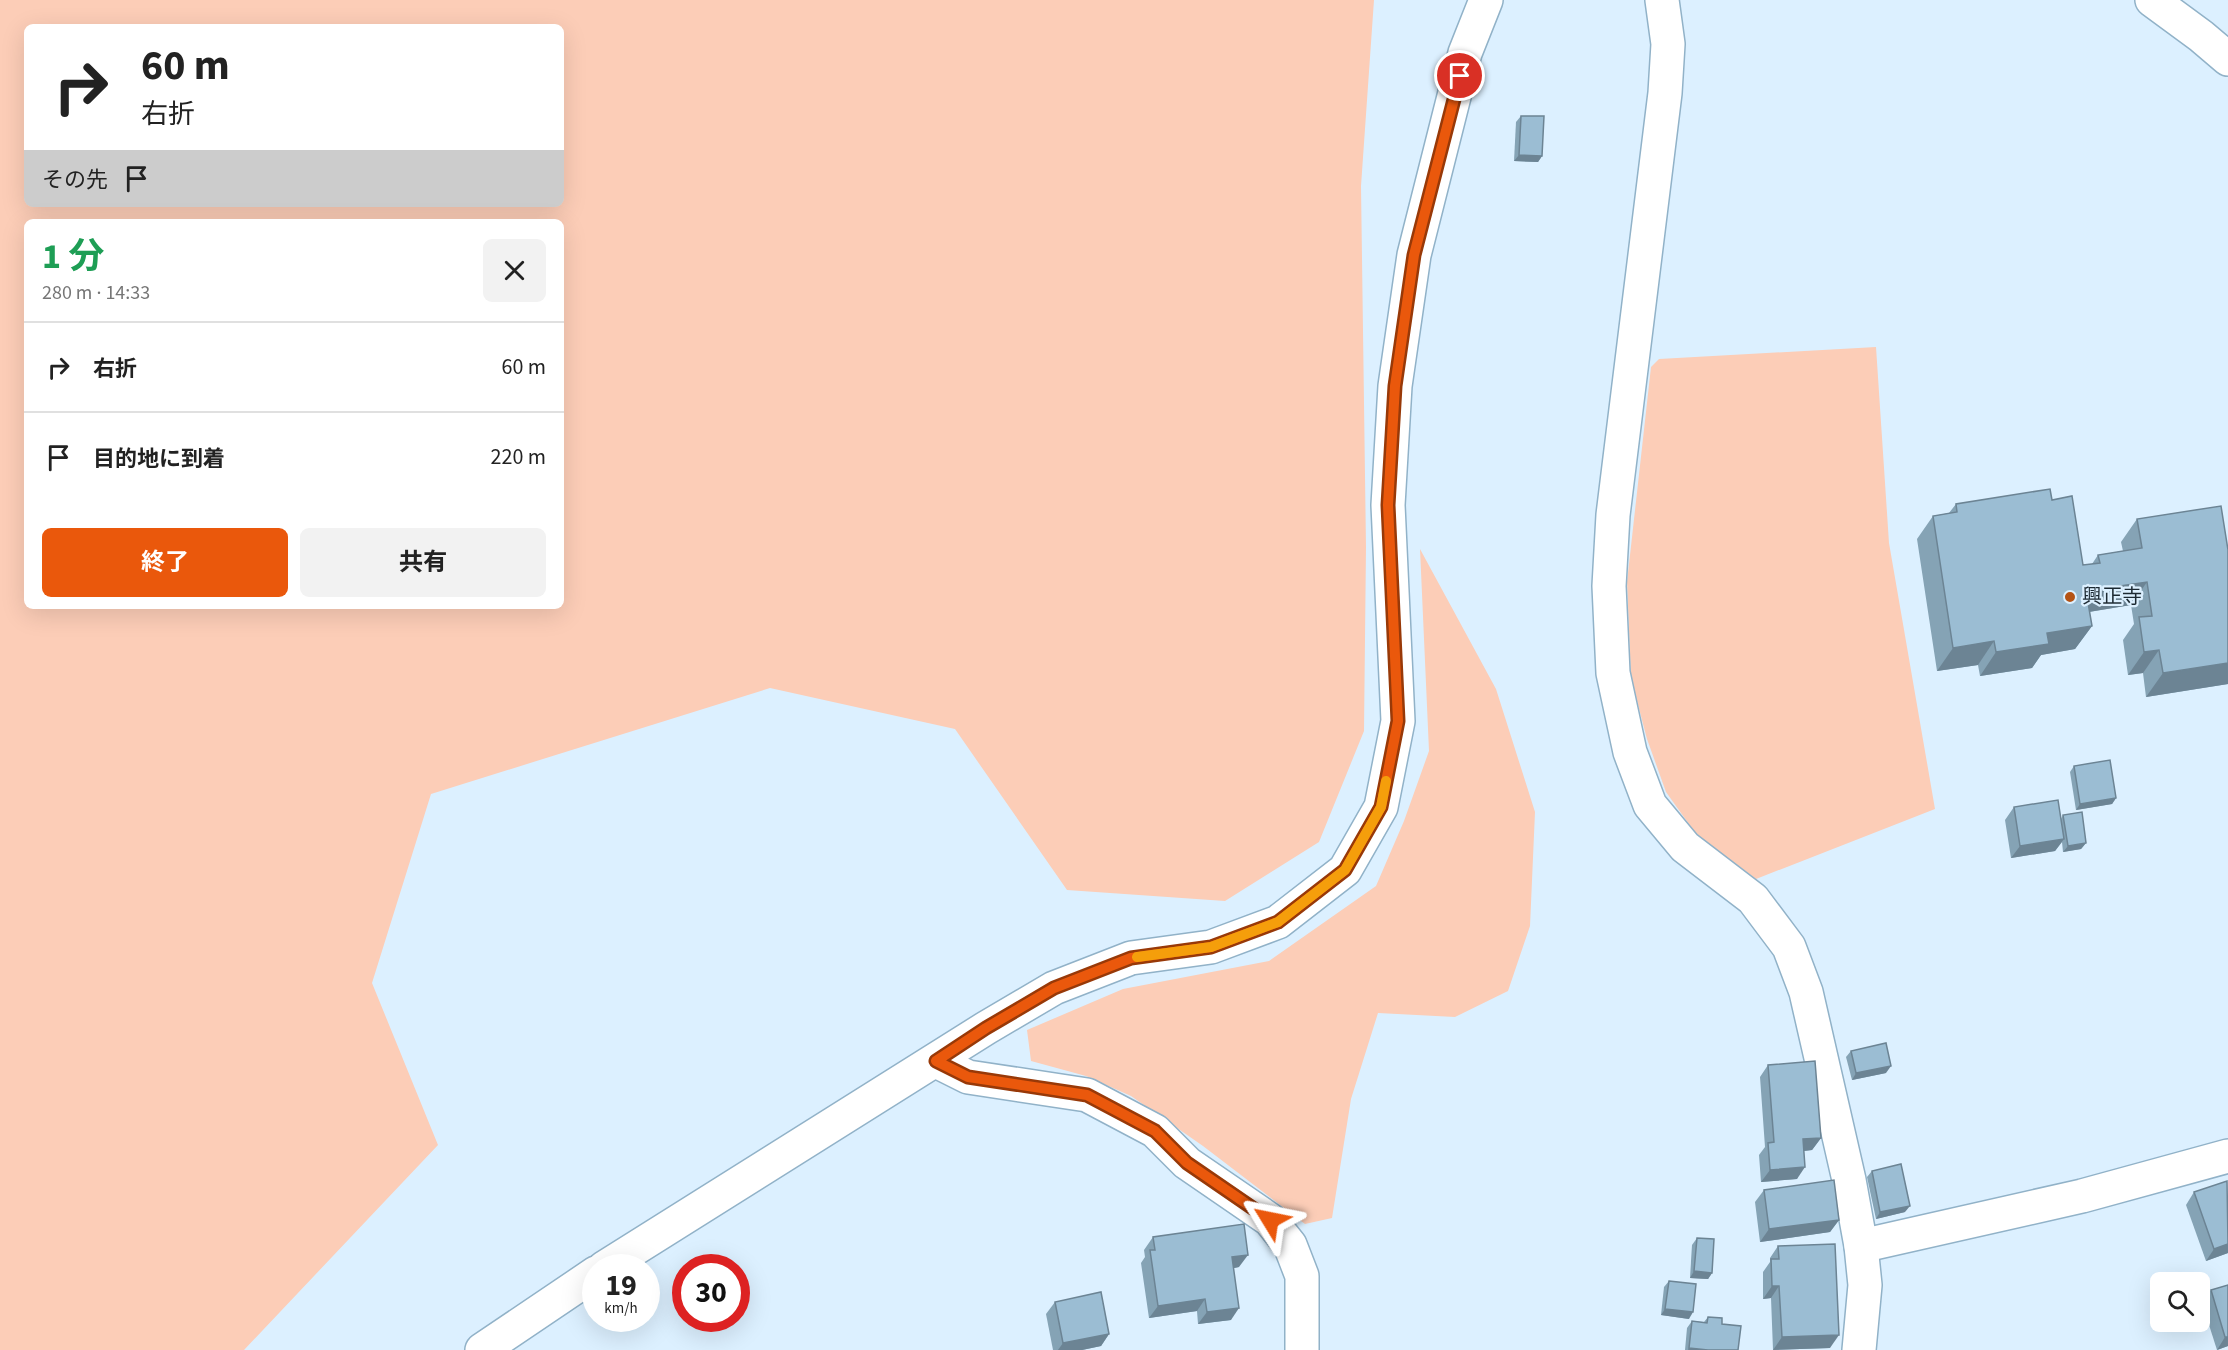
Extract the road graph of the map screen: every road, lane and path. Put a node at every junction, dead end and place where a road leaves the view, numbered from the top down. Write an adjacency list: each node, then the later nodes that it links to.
1 (1486, 0): 5 (street)
2 (1662, 0): 7 (street)
3 (2152, 0): 4 (street)
4 (2228, 59)
5 (936, 1061): 8 (street); 11 (street)
6 (2228, 1156): 7 (street)
7 (1861, 1246): 12 (street)
8 (626, 1254)
9 (582, 1282): 10 (street)
10 (482, 1350)
11 (1302, 1350)
12 (1859, 1350)

